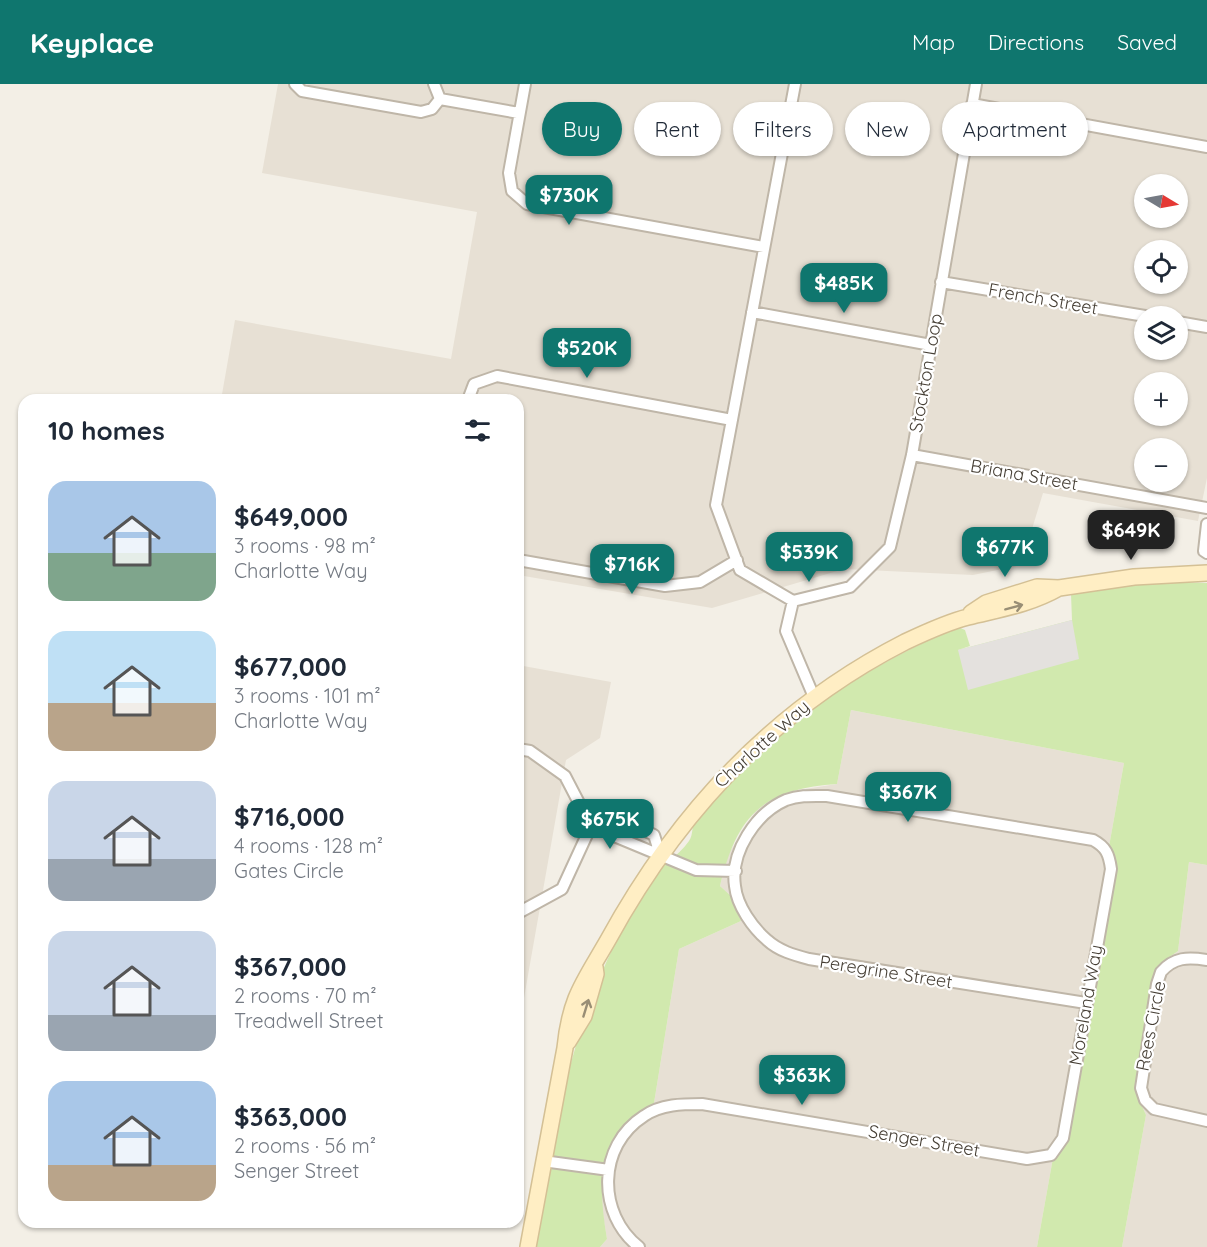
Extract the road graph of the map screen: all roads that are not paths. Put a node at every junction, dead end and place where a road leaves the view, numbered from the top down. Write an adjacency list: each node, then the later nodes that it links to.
1 (295, 84): 6 (street)
2 (434, 84): 6 (street)
3 (525, 84): 8 (street)
4 (795, 84): 12 (street)
5 (976, 84): 7 (street, Stockton Loop)
6 (440, 99): 8 (street)
7 (972, 102)
8 (519, 113): 12 (street)
9 (1088, 125): 10 (street)
10 (1207, 147)
11 (963, 156): 13 (street, Stockton Loop)
12 (764, 247): 14 (street)
13 (941, 282): 15 (street, French Street); 18 (street, Stockton Loop)
14 (752, 312): 18 (street); 20 (street)
15 (1134, 314)
16 (1188, 324): 17 (street)
17 (1207, 327)
18 (931, 345): 21 (street, Stockton Loop)
19 (470, 394): 20 (street)
20 (732, 420): 25 (street)
21 (912, 455): 22 (street, Briana Street); 28 (street, Stockton Loop)
22 (1207, 508)
23 (1207, 524): 24 (street)
24 (1207, 553)
25 (737, 560): 26 (street); 28 (street)
26 (524, 561)
27 (1207, 573): 29 (street, Charlotte Way)
28 (793, 602): 29 (street)
29 (814, 697): 33 (street, Charlotte Way)
30 (524, 750): 32 (street)
31 (611, 825): 32 (street); 33 (street); 33 (street)
32 (591, 826): 35 (street)
33 (660, 854): 34 (street); 40 (street, Charlotte Way)
34 (736, 871): 37 (street, Peregrine Street); 37 (street, Moreland Way)
35 (524, 911)
36 (1207, 960): 38 (street, Rees Circle)
37 (1086, 1004): 39 (street, Moreland Way)
38 (1207, 1121)
39 (1051, 1155): 41 (street, Senger Street)
40 (543, 1161): 41 (street); 42 (street, Charlotte Way)
41 (609, 1170): 43 (street)
42 (528, 1247)
43 (639, 1247)

